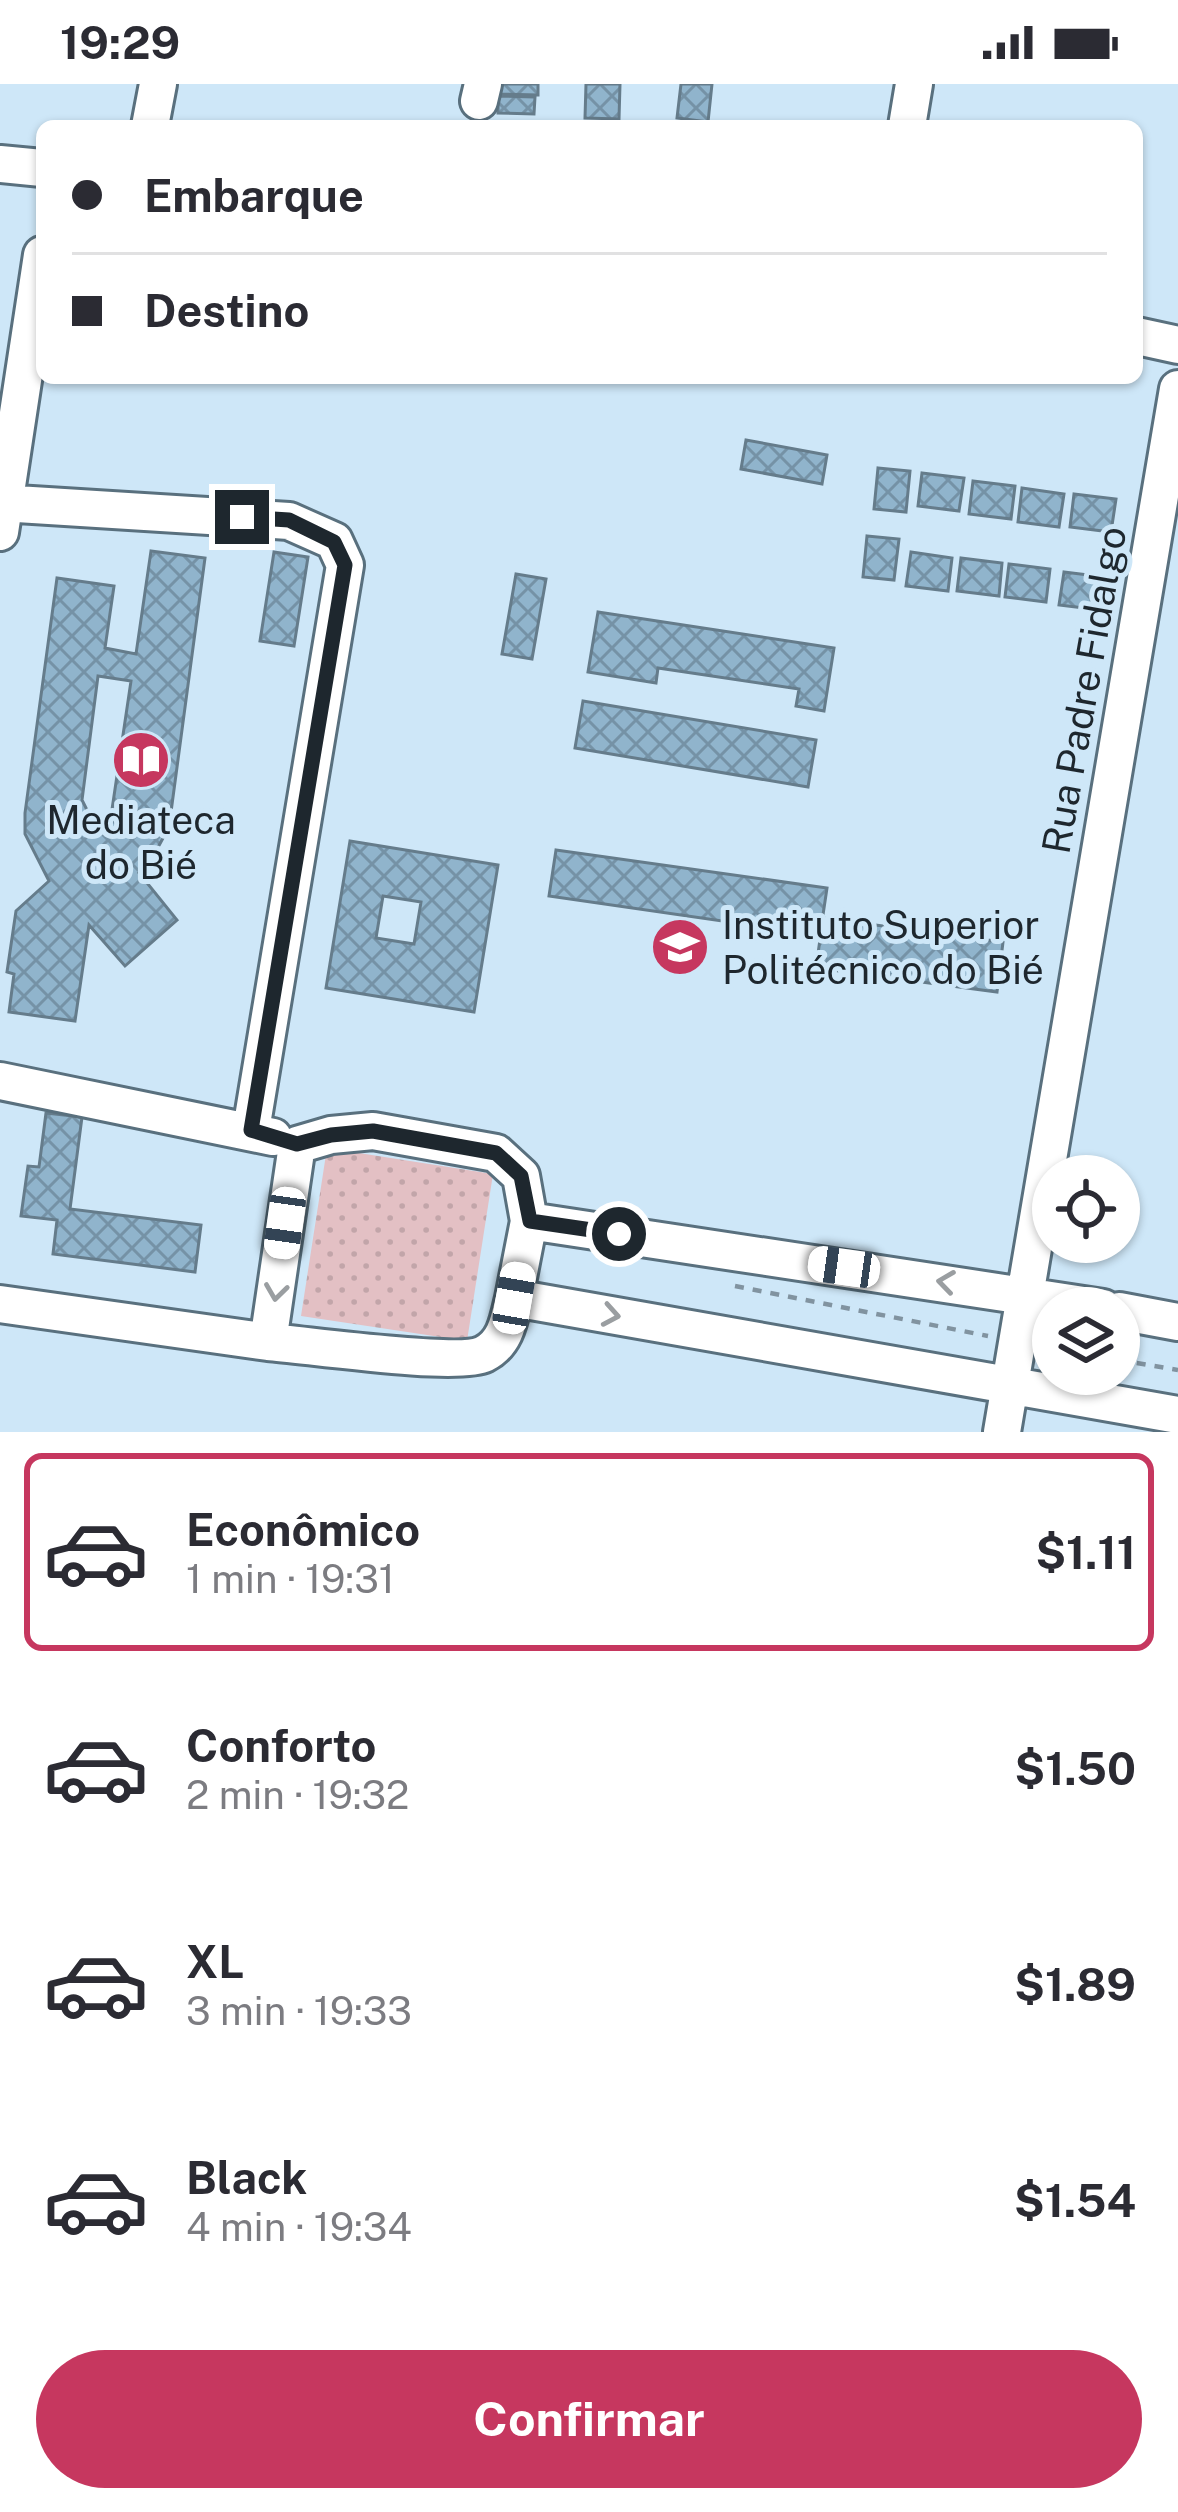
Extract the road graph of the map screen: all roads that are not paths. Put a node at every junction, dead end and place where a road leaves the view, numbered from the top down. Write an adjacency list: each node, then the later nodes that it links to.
1 (158, 84): 3 (street)
2 (914, 84): 4 (street)
3 (151, 120)
4 (908, 120)
5 (0, 164): 6 (street)
6 (36, 167)
7 (36, 293): 11 (street)
8 (1143, 337): 9 (street)
9 (1178, 345)
10 (1178, 389): 16 (street, Rua Padre Fidalgo)
11 (1, 512): 13 (street)
12 (0, 1081): 13 (street)
13 (251, 1130): 14 (street)
14 (297, 1144): 15 (street); 22 (street, one-way to 22)
15 (530, 1221): 16 (street, one-way to 15); 18 (street)
16 (1023, 1294): 17 (street); 23 (street, Rua Padre Fidalgo)
17 (1032, 1296)
18 (514, 1298): 22 (street); 23 (street, one-way to 23)
19 (0, 1304): 22 (street)
20 (1140, 1315): 21 (street)
21 (1178, 1322)
22 (268, 1342)
23 (1010, 1387): 24 (street); 25 (street, Rua Padre Fidalgo)
24 (1178, 1414)
25 (1002, 1432)

